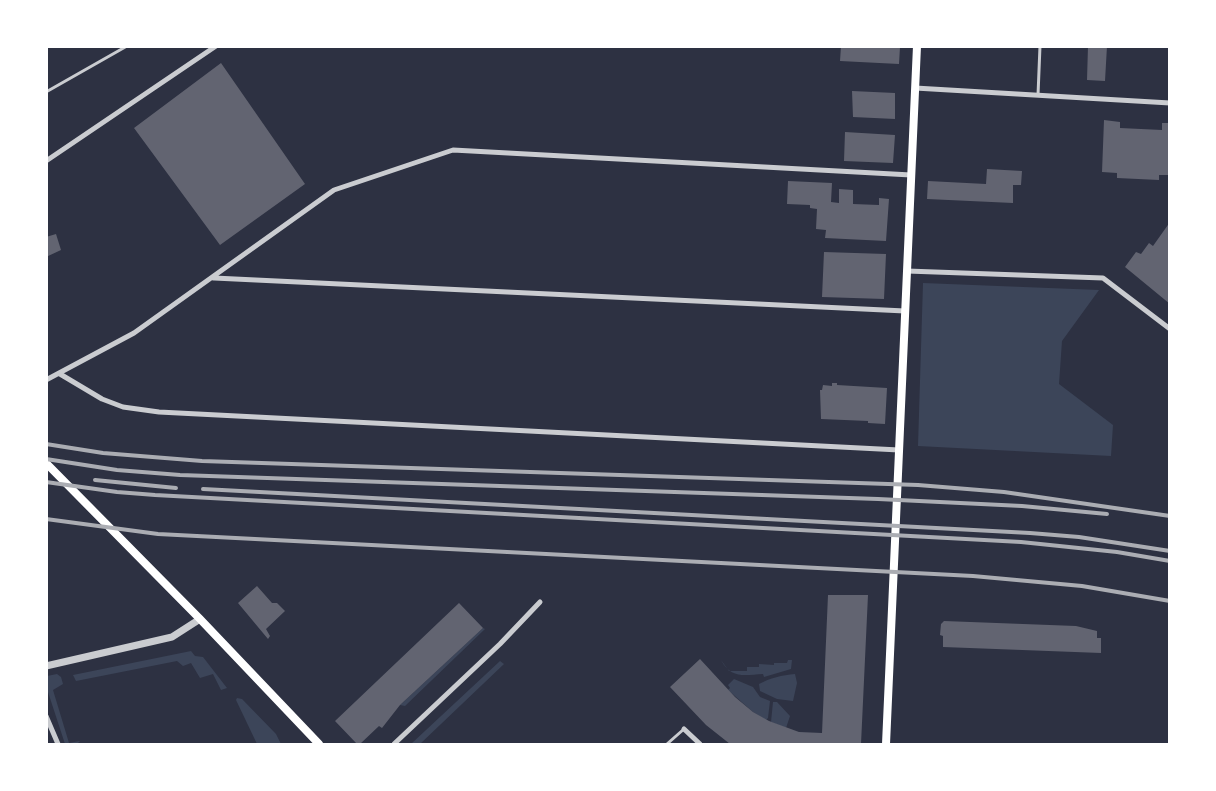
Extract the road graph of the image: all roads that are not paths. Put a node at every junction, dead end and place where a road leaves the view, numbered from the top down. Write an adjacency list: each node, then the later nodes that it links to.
1 (127, 46): 6 (lane)
2 (216, 46): 9 (street)
3 (917, 46): 5 (main road)
4 (1040, 46): 7 (lane)
5 (915, 88): 7 (street); 10 (main road)
6 (46, 92)
7 (1038, 95): 8 (street)
8 (1170, 102)
9 (46, 161)
10 (911, 175): 11 (main road); 12 (street)
11 (907, 271): 13 (main road); 14 (street)
12 (213, 278): 13 (street); 15 (street)
13 (905, 311): 17 (main road)
14 (1169, 328)
15 (60, 374): 16 (street); 17 (street)
16 (46, 380)
17 (898, 450): 29 (main road)
18 (46, 463): 20 (main road)
19 (540, 602): 26 (street)
20 (200, 619): 21 (street); 25 (main road)
21 (46, 666)
22 (46, 716): 24 (street)
23 (684, 729): 27 (lane); 28 (street)
24 (58, 744)
25 (319, 744)
26 (394, 744)
27 (667, 744)
28 (700, 744)
29 (886, 744)

